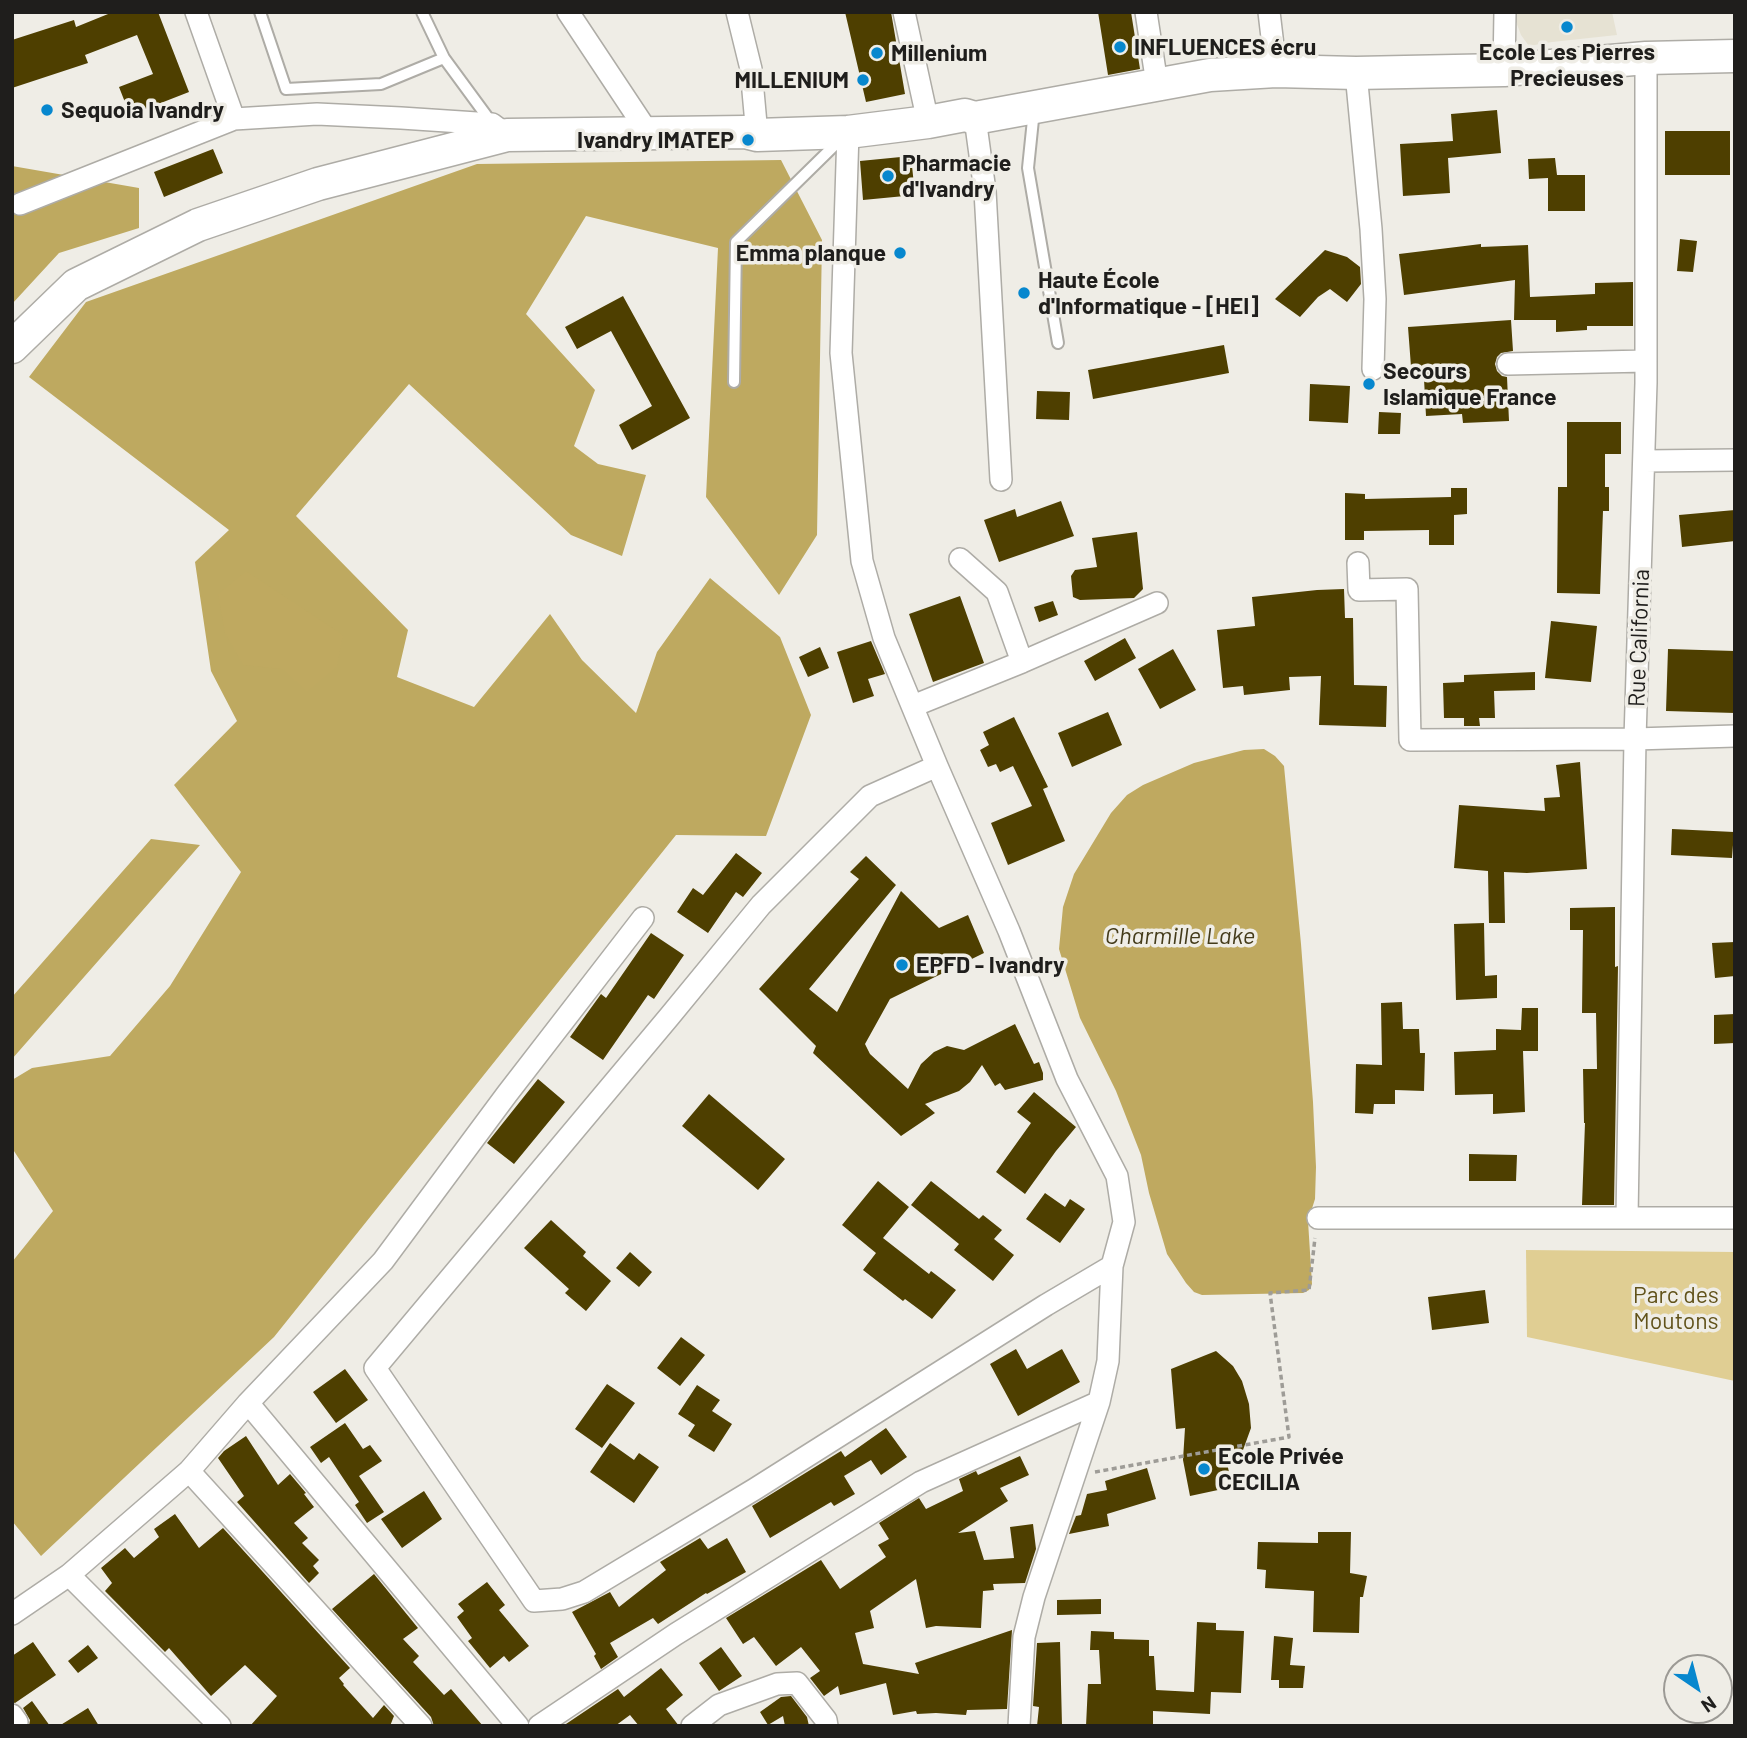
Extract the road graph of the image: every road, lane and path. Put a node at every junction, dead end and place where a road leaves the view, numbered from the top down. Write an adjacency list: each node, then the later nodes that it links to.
1 (196, 12): 19 (street)
2 (260, 12): 11 (lane)
3 (422, 12): 11 (lane)
4 (568, 12): 23 (street)
5 (737, 12): 24 (street)
6 (904, 12): 20 (street)
7 (1146, 12): 16 (street)
8 (1269, 12): 14 (street)
9 (1505, 12): 13 (street)
10 (1735, 56): 12 (main road)
11 (443, 58): 21 (lane)
12 (1646, 58): 13 (main road); 28 (street, Rue California)
13 (1504, 70): 15 (main road)
14 (1276, 71): 15 (main road); 16 (main road)
15 (1356, 73): 30 (street)
16 (1157, 84): 17 (main road)
17 (1034, 107): 18 (main road); 26 (lane)
18 (975, 118): 20 (main road); 34 (street)
19 (234, 119): 21 (street); 25 (street)
20 (928, 122): 22 (main road)
21 (499, 129): 23 (main road); 27 (main road)
22 (848, 132): 24 (main road); 31 (lane); 39 (street)
23 (649, 134): 24 (main road)
24 (757, 135)
25 (20, 204)
26 (1058, 343)
27 (12, 347)
28 (1646, 361): 29 (street); 33 (street, Rue California)
29 (1508, 364)
30 (1373, 369)
31 (734, 382)
32 (1735, 460): 33 (street)
33 (1645, 461): 41 (street, Rue California)
34 (1001, 480)
35 (960, 559): 38 (street)
36 (1358, 563): 41 (street)
37 (1157, 603): 38 (street)
38 (1022, 662): 39 (street)
39 (913, 706): 42 (street)
40 (1735, 736): 41 (street)
41 (1635, 739): 44 (street, Rue California)
42 (937, 766): 47 (street); 47 (street)
43 (643, 918): 49 (street)
44 (1627, 1217): 45 (street); 46 (street)
45 (1318, 1218): 51 (path)
46 (1735, 1218)
47 (1112, 1266): 48 (street)
48 (1099, 1402): 51 (street); 57 (street)
49 (248, 1403): 50 (street); 56 (street)
50 (189, 1471): 52 (street); 55 (street)
51 (1076, 1475): 60 (street)
52 (69, 1575): 53 (street); 54 (street)
53 (12, 1614)
54 (220, 1726)
55 (421, 1726)
56 (518, 1726)
57 (539, 1726)
58 (691, 1726): 59 (street)
59 (827, 1726)
60 (1019, 1726)

